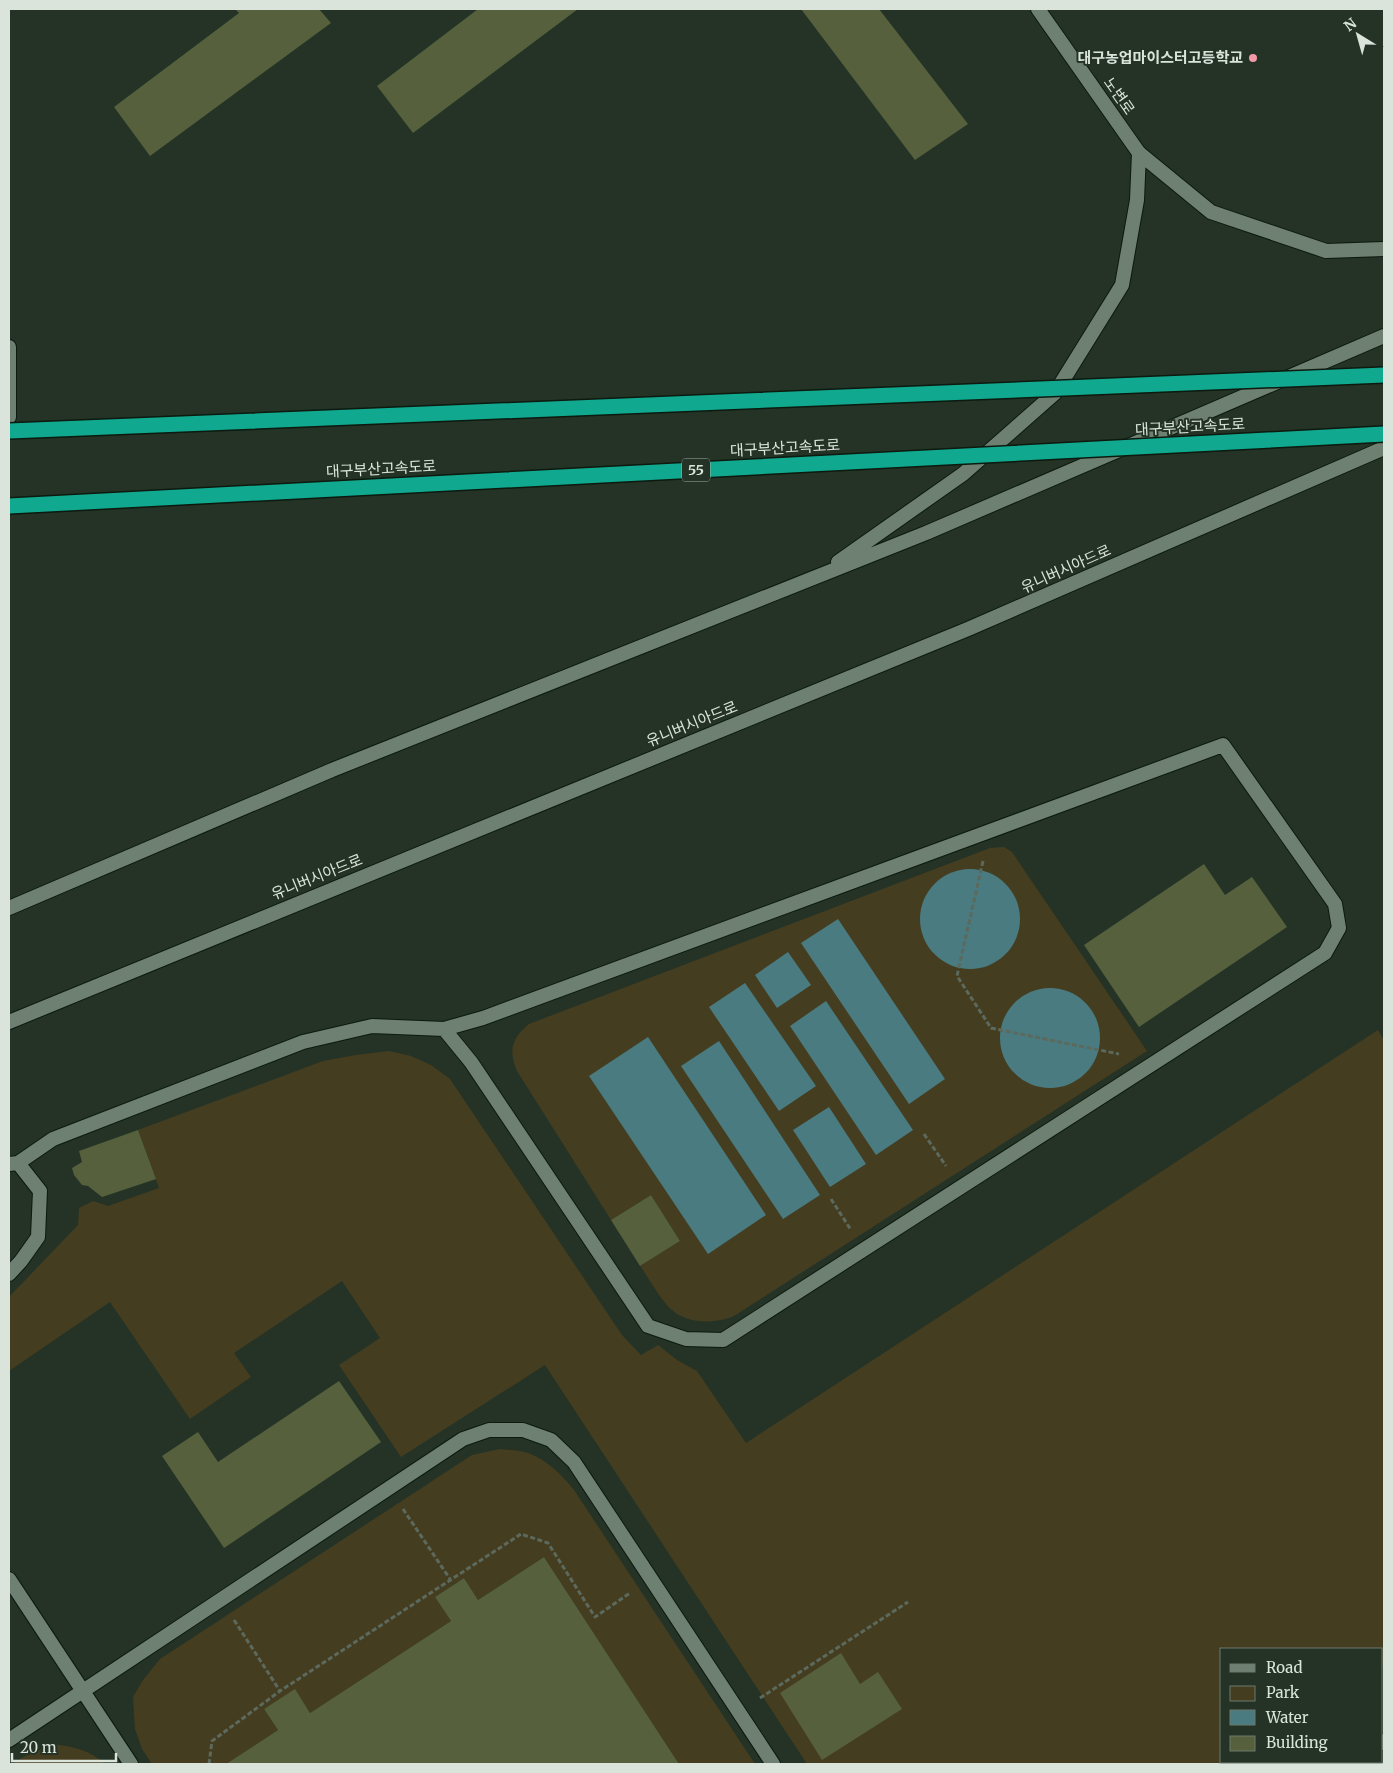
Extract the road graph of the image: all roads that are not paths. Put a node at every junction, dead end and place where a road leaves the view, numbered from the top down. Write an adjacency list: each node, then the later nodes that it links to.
1 (1038, 9): 2 (main road, 노변로)
2 (1139, 153): 3 (main road, 노변로); 12 (main road)
3 (1384, 250)
4 (1384, 336): 12 (main road)
5 (9, 347): 7 (main road)
6 (1384, 375): 8 (highway, bridge)
7 (9, 417)
8 (9, 432)
9 (1384, 434): 11 (highway, 대구부산고속도로 / 55, bridge)
10 (1384, 448): 14 (main road, 유니버시아드로)
11 (9, 506)
12 (818, 576): 13 (main road)
13 (9, 908)
14 (9, 1022)
15 (444, 1029): 15 (main road); 16 (main road)
16 (13, 1164): 17 (main road)
17 (9, 1274)
18 (9, 1579): 19 (main road)
19 (83, 1692): 20 (main road); 21 (main road); 22 (main road)
20 (9, 1740)
21 (131, 1764)
22 (772, 1764)

